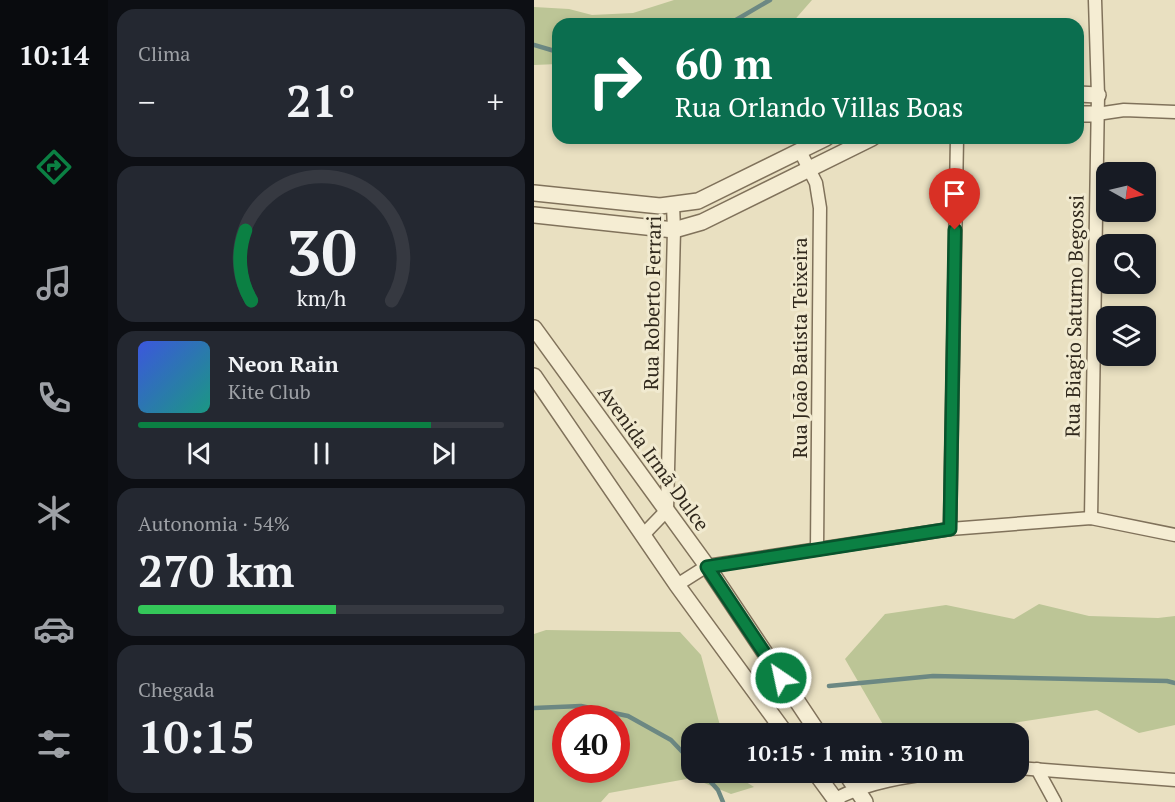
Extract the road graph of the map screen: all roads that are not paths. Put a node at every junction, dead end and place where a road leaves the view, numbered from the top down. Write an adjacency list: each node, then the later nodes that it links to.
1 (1095, 0): 3 (street, Rua Biagio Saturno Begossi)
2 (1084, 94): 3 (street)
3 (1098, 95): 4 (street); 7 (street, Rua Biagio Saturno Begossi)
4 (1124, 110): 5 (street); 7 (street)
5 (1175, 112)
6 (1084, 114): 7 (street)
7 (1096, 114): 20 (street, Rua Biagio Saturno Begossi)
8 (814, 144): 11 (street)
9 (860, 144): 12 (street)
10 (957, 144): 21 (street)
11 (800, 151): 12 (street, Rua João Batista Teixeira); 14 (street)
12 (810, 168): 16 (street); 24 (street, Rua João Batista Teixeira)
13 (534, 193): 14 (street)
14 (673, 206): 16 (street, Rua Roberto Ferrari)
15 (534, 215): 16 (street)
16 (674, 230): 19 (street, Rua Roberto Ferrari)
17 (534, 328): 19 (street, Avenida Irmã Dulce)
18 (534, 376): 23 (street)
19 (667, 510): 23 (street); 25 (street, Avenida Irmã Dulce)
20 (1091, 518): 21 (street); 22 (street)
21 (950, 529): 24 (street)
22 (1175, 535)
23 (643, 536): 26 (street)
24 (817, 549): 25 (street)
25 (707, 567): 26 (street); 28 (street, Avenida Irmã Dulce)
26 (677, 585): 27 (street)
27 (778, 723)
28 (812, 723)
29 (1029, 769): 30 (street)
30 (1037, 769): 31 (street); 38 (street)
31 (1175, 780)
32 (823, 783): 36 (street)
33 (852, 783): 35 (street)
34 (881, 783): 35 (street)
35 (856, 789): 36 (street); 37 (street)
36 (836, 801)
37 (865, 802)
38 (1055, 802)

